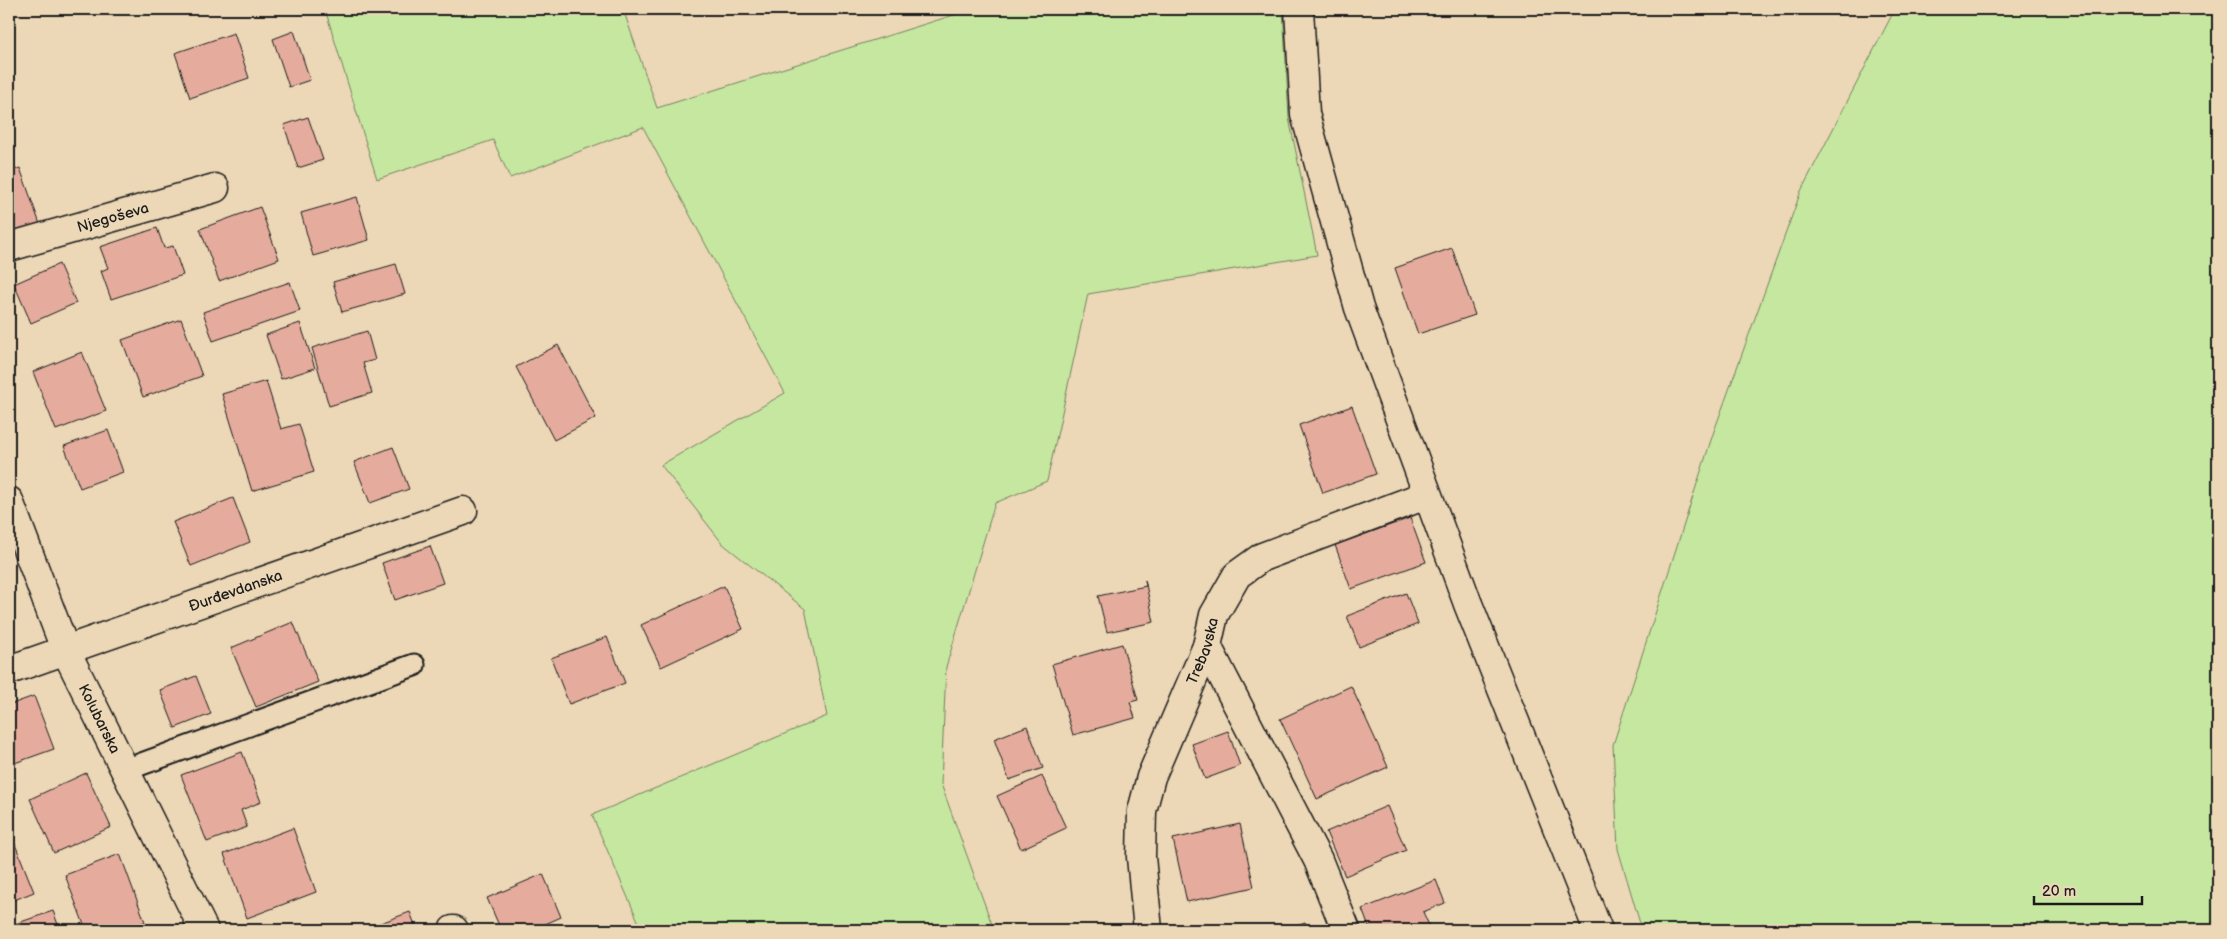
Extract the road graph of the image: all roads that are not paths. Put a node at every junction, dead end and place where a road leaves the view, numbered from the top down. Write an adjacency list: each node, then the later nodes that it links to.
1 (1299, 9): 4 (street)
2 (214, 188): 3 (street, Njegoševa)
3 (9, 247)
4 (1426, 494): 7 (street, Trebavska); 15 (street)
5 (9, 501): 8 (street, Kolubarska)
6 (463, 511): 8 (street, Đurđevdanska)
7 (1207, 646): 13 (street, Trebavska); 14 (street)
8 (65, 649): 10 (street, Đurđevdanska); 11 (street, Kolubarska)
9 (414, 665): 11 (lane)
10 (9, 670)
11 (125, 770): 12 (street, Kolubarska)
12 (204, 930)
13 (1148, 930)
14 (1346, 930)
15 (1598, 930)

